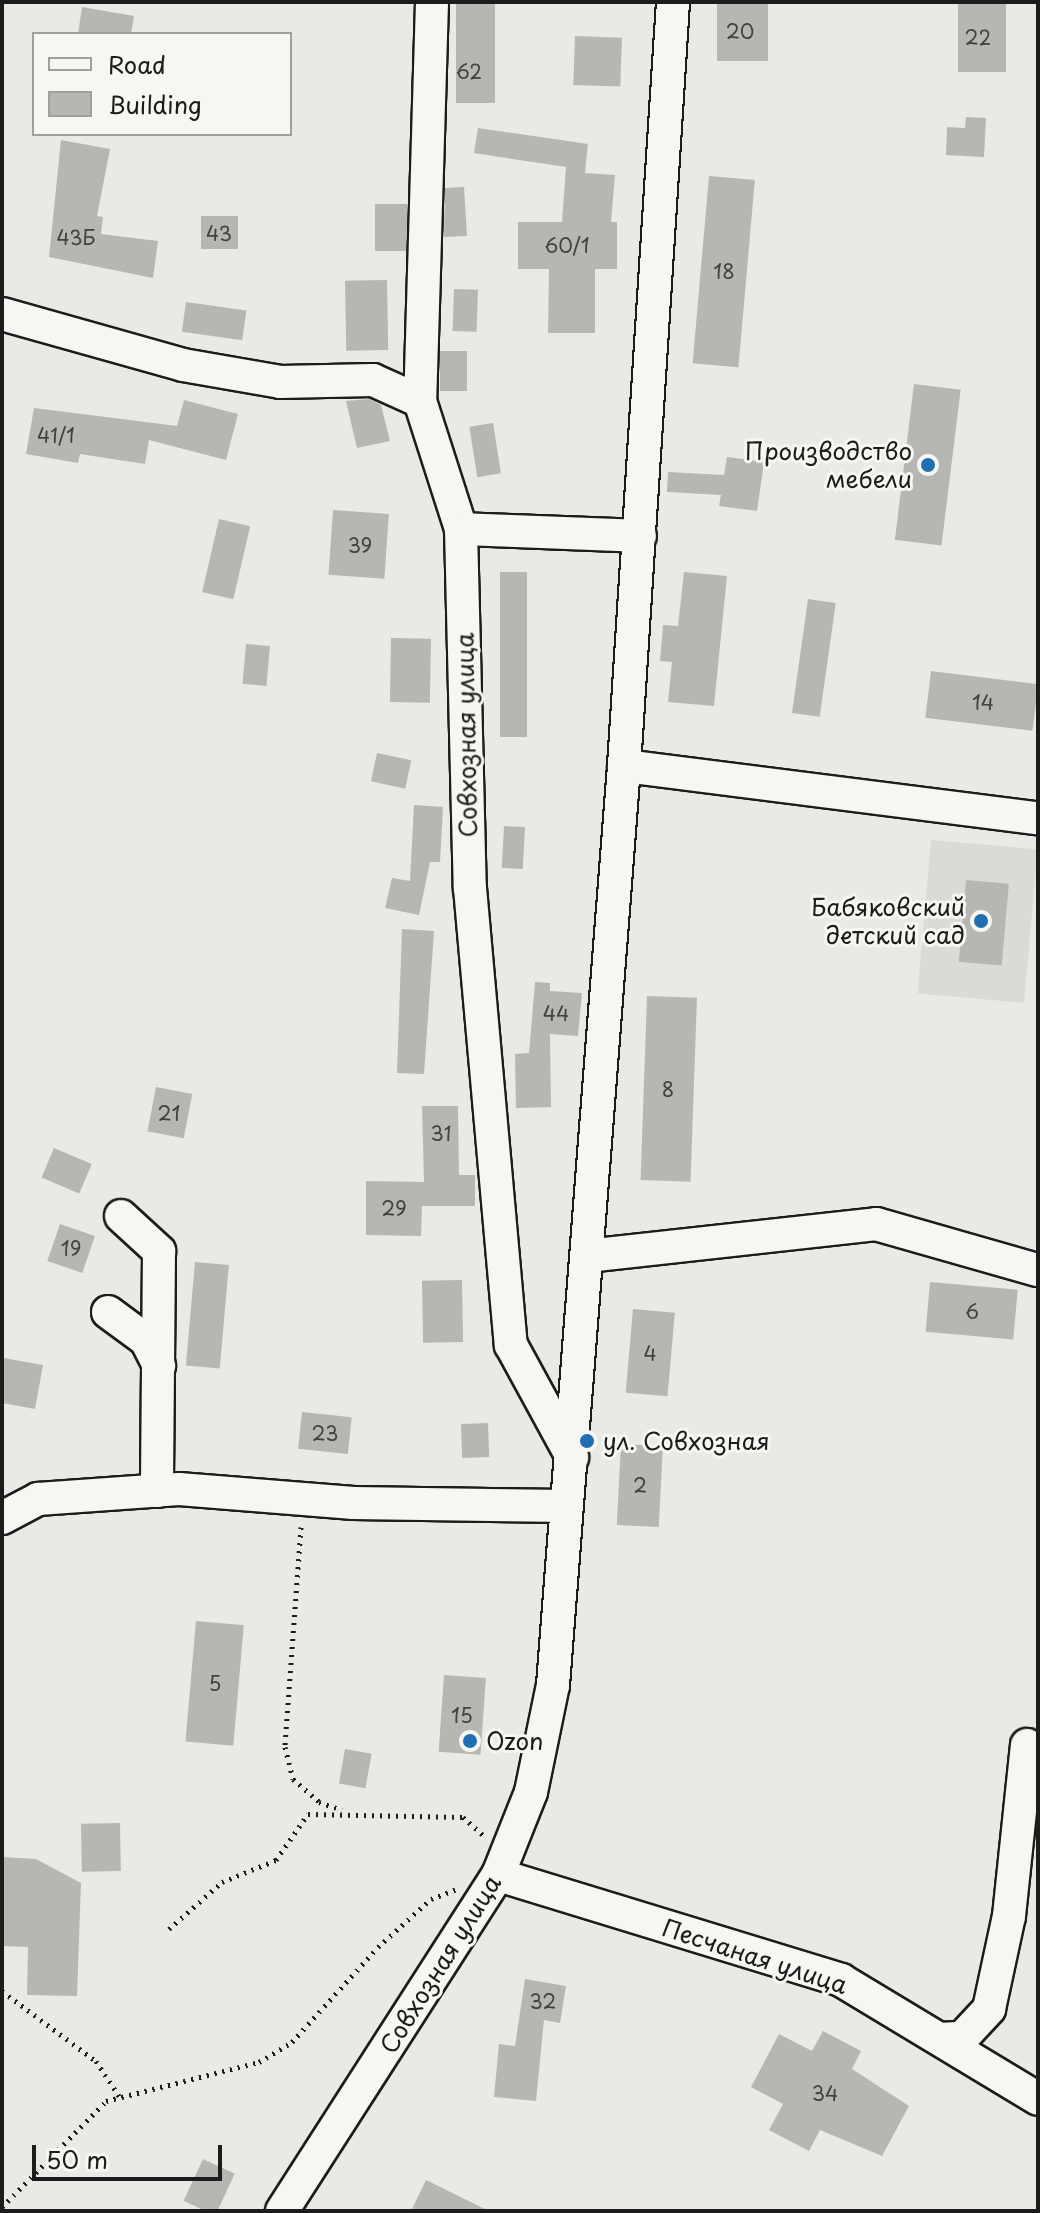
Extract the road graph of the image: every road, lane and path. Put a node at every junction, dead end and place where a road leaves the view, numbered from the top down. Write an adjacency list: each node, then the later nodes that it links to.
1 (432, 2): 4 (street, Совхозная улица)
2 (673, 2): 6 (street, Совхозная улица)
3 (2, 314): 4 (street)
4 (420, 401): 5 (street, Совхозная улица)
5 (461, 529): 6 (street); 14 (street, Совхозная улица)
6 (640, 536): 7 (street, Совхозная улица)
7 (624, 766): 8 (street); 10 (street, Совхозная улица)
8 (1038, 818)
9 (121, 1216): 13 (street)
10 (587, 1256): 11 (street); 14 (street, Совхозная улица)
11 (1038, 1270)
12 (108, 1312): 13 (street)
13 (159, 1366): 15 (street)
14 (572, 1457): 17 (street, Совхозная улица)
15 (157, 1491): 16 (street); 18 (street)
16 (317, 1501): 17 (street); 20 (path)
17 (567, 1506): 21 (street, Совхозная улица)
18 (2, 1518)
19 (1027, 1745): 24 (street)
20 (347, 1812): 21 (path); 22 (path)
21 (498, 1875): 24 (street, Песчаная улица); 25 (path); 28 (street, Совхозная улица)
22 (169, 1929)
23 (2, 1991): 25 (path)
24 (940, 2039): 26 (street, Песчаная улица)
25 (119, 2096): 27 (path)
26 (1038, 2099)
27 (2, 2207)
28 (282, 2211)

